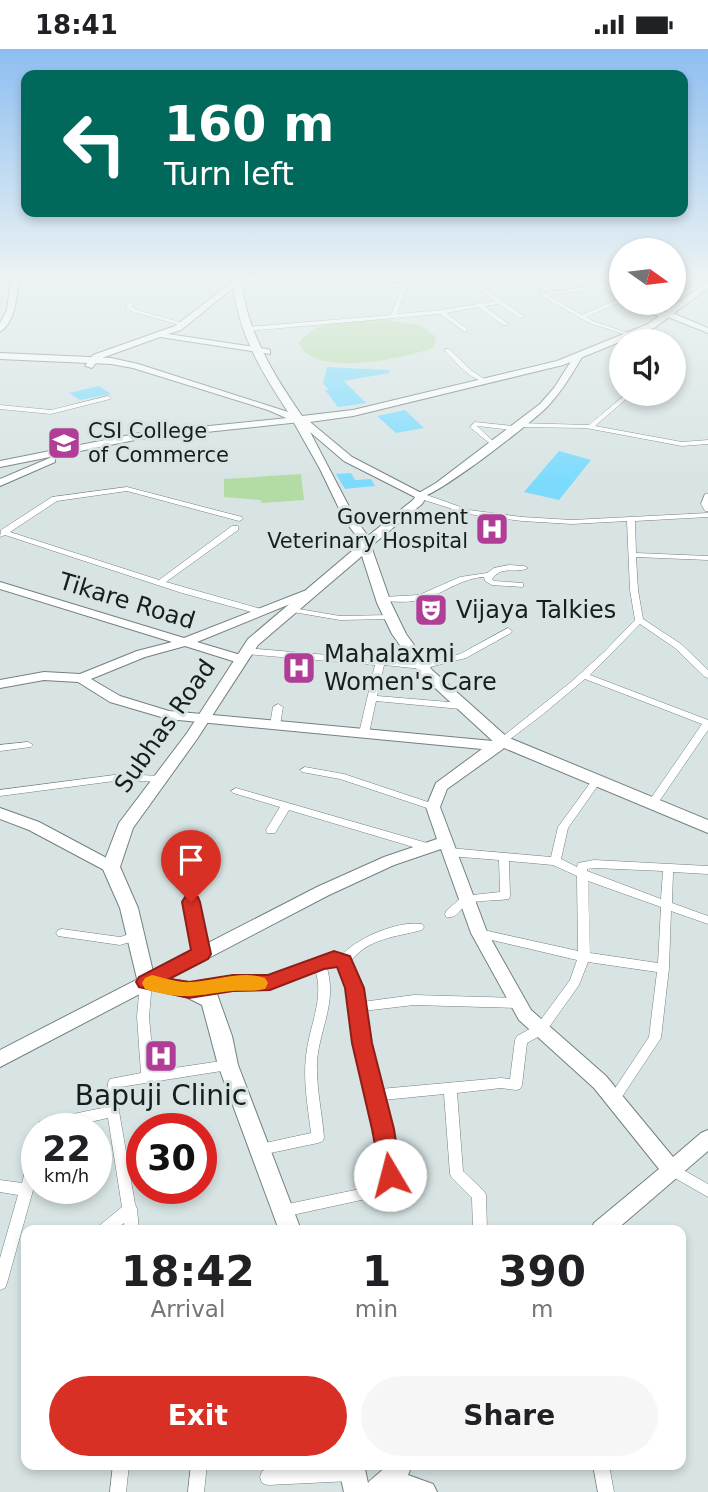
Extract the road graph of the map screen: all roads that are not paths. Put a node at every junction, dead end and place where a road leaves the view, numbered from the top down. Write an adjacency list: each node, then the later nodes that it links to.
1 (133, 347): 10 (street)
2 (238, 347): 6 (street)
3 (260, 347): 6 (main road)
4 (598, 347): 8 (main road)
5 (447, 349): 11 (street)
6 (262, 351): 15 (main road)
7 (0, 356): 10 (main road)
8 (578, 357): 11 (main road); 16 (street)
9 (0, 363): 10 (main road)
10 (91, 363): 15 (main road)
11 (484, 381): 15 (main road)
12 (108, 398): 14 (street)
13 (615, 406): 17 (street)
14 (0, 407)
15 (294, 419): 20 (street); 21 (main road); 23 (main road)
16 (515, 427): 17 (street); 19 (street); 19 (street)
17 (590, 427): 18 (street)
18 (708, 442)
19 (493, 444): 25 (street)
20 (79, 448): 22 (street); 24 (street)
21 (348, 459): 23 (main road); 25 (main road)
22 (0, 464)
23 (326, 469): 33 (main road)
24 (0, 483)
25 (421, 496): 30 (street); 33 (main road, Subhas Road)
26 (708, 496): 27 (street)
27 (708, 509)
28 (708, 515): 30 (street)
29 (239, 519): 32 (street)
30 (631, 520): 34 (street)
31 (234, 528): 38 (street)
32 (2, 533): 38 (street)
33 (366, 544): 41 (main road, Subhas Road); 42 (main road)
34 (633, 555): 35 (street); 46 (street)
35 (708, 558)
36 (524, 568): 37 (street)
37 (488, 575): 40 (street); 42 (street)
38 (160, 583): 44 (street)
39 (0, 585): 48 (street, Tikare Road)
40 (520, 585)
41 (308, 593): 43 (main road, Subhas Road); 44 (street)
42 (383, 599): 45 (main road)
43 (290, 609): 45 (street); 49 (main road, Subhas Road)
44 (258, 611): 48 (street)
45 (391, 617): 51 (main road)
46 (639, 620): 52 (street); 53 (street)
47 (508, 631): 51 (street)
48 (185, 642): 49 (street, Tikare Road); 54 (street)
49 (243, 655): 50 (street); 59 (main road, Subhas Road)
50 (380, 663): 51 (street); 56 (street)
51 (422, 666): 57 (main road)
52 (708, 675)
53 (586, 676): 62 (street); 70 (street)
54 (81, 678): 55 (street); 59 (street)
55 (0, 684)
56 (372, 698): 57 (street); 61 (street)
57 (461, 706): 62 (main road)
58 (278, 707): 60 (street)
59 (204, 718): 60 (street); 66 (main road, Subhas Road)
60 (275, 725): 61 (street)
61 (364, 733): 62 (street)
62 (500, 744): 67 (main road); 72 (street)
63 (27, 745): 64 (street)
64 (0, 748)
65 (305, 770): 72 (street)
66 (160, 779): 69 (street); 79 (main road, Subhas Road)
67 (596, 781): 70 (main road); 78 (street)
68 (236, 791): 71 (street)
69 (0, 793)
70 (652, 804): 74 (main road)
71 (286, 806): 75 (street); 76 (street)
72 (433, 807): 76 (street)
73 (0, 813): 79 (street)
74 (708, 827)
75 (271, 830)
76 (442, 847): 77 (street); 83 (street); 92 (street)
77 (504, 858): 78 (street); 83 (street)
78 (555, 861): 82 (street)
79 (111, 867): 91 (main road)
80 (668, 867): 81 (street); 82 (street); 85 (street)
81 (708, 870)
82 (583, 873): 85 (street); 93 (street)
83 (467, 899): 86 (street); 90 (street)
84 (191, 902): 92 (street)
85 (667, 904): 87 (street); 96 (street)
86 (450, 915)
87 (708, 919)
88 (418, 926): 94 (street)
89 (62, 933): 91 (street)
90 (479, 933): 93 (street); 99 (street)
91 (136, 936): 97 (main road)
92 (201, 954): 97 (street)
93 (584, 957): 96 (street); 101 (street)
94 (344, 961): 95 (street); 100 (street)
95 (318, 963): 98 (street); 111 (street)
96 (663, 968): 107 (street)
97 (146, 982): 98 (main road); 102 (street); 104 (street)
98 (189, 990): 103 (main road)
99 (518, 1003): 100 (street); 101 (street)
100 (357, 1007): 106 (street)
101 (541, 1029): 105 (street); 107 (street)
102 (1, 1061)
103 (228, 1065): 104 (street); 111 (main road)
104 (148, 1078): 108 (street)
105 (450, 1088): 106 (street); 121 (street)
106 (374, 1094): 118 (street)
107 (614, 1099): 112 (street)
108 (113, 1111): 109 (street); 117 (street)
109 (104, 1113)
110 (708, 1139): 112 (street)
111 (261, 1149): 118 (main road)
112 (671, 1169): 115 (street); 122 (street)
113 (0, 1187): 114 (street)
114 (21, 1189)
115 (708, 1191)
116 (22, 1204): 123 (street)
117 (130, 1209): 119 (street); 120 (street)
118 (287, 1221)
119 (111, 1225)
120 (132, 1225)
121 (480, 1225)
122 (607, 1225)
123 (0, 1283)
124 (120, 1470): 130 (street)
125 (199, 1470): 131 (street)
126 (602, 1470): 133 (street)
127 (268, 1477): 128 (street)
128 (354, 1477)
129 (388, 1479): 132 (street)
130 (118, 1492)
131 (195, 1492)
132 (425, 1492)
133 (606, 1492)

